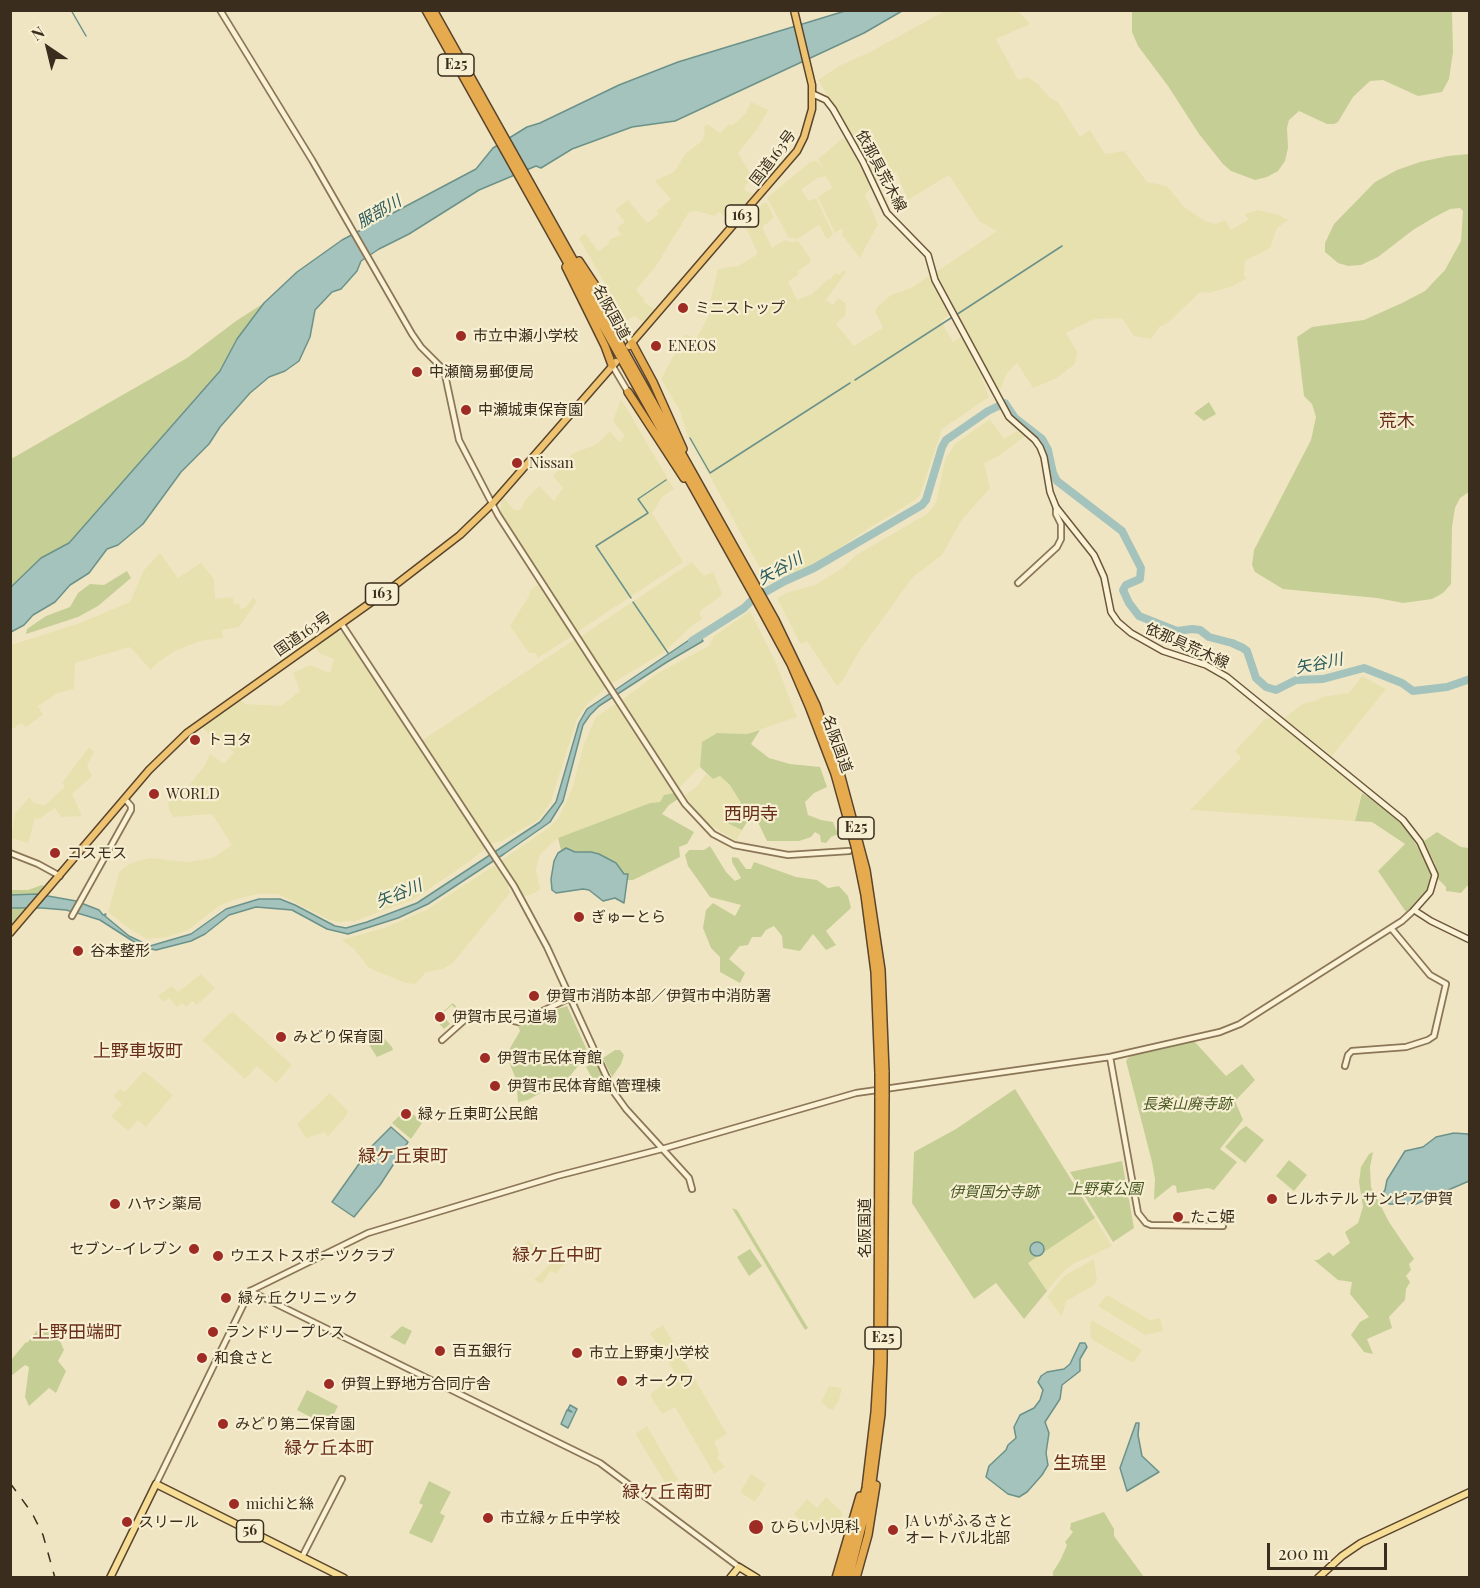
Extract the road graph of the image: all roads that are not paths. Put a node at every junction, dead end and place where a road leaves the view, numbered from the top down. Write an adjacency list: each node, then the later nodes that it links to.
1 (220, 10): 12 (street)
2 (426, 10): 6 (highway, E25)
3 (433, 10): 6 (highway, E25)
4 (794, 11): 5 (highway, 国道163号 / 163)
5 (813, 94): 9 (highway, 国道163号 / 163); 13 (main road, 依那具荒木線)
6 (490, 117): 7 (highway)
7 (549, 225): 8 (highway); 10 (highway); 14 (highway, 名阪国道 / E25); 15 (highway, 名阪国道 / E25)
8 (620, 323): 9 (street)
9 (631, 345): 15 (highway)
10 (614, 363): 11 (street); 12 (highway, 国道163号 / 163)
11 (628, 392): 14 (highway)
12 (492, 504): 18 (highway, 国道163号 / 163); 20 (street)
13 (1056, 507): 16 (street); 23 (main road, 依那具荒木線)
14 (709, 515): 17 (highway, 名阪国道 / E25)
15 (723, 526): 17 (highway, 名阪国道 / E25)
16 (1018, 583)
17 (756, 592): 32 (highway, 名阪国道 / E25, bridge)
18 (341, 623): 19 (highway, 国道163号 / 163); 28 (street)
19 (125, 799): 22 (highway, 国道163号 / 163); 24 (street)
20 (849, 851)
21 (10, 853): 22 (street)
22 (60, 876): 26 (highway, 国道163号 / 163)
23 (1414, 910): 25 (street); 27 (main road)
24 (72, 916)
25 (1391, 928): 30 (street); 31 (street)
26 (10, 933)
27 (1470, 940)
28 (570, 998): 29 (street); 33 (street)
29 (442, 1040)
30 (1110, 1057): 33 (street); 35 (street)
31 (1345, 1066)
32 (882, 1096): 37 (highway, 名阪国道 / E25); 38 (highway, 名阪国道 / E25)
33 (662, 1149): 34 (street); 36 (street)
34 (692, 1189)
35 (1223, 1226)
36 (250, 1291): 40 (street); 43 (street)
37 (876, 1390): 48 (highway); 49 (highway, 名阪国道 / E25)
38 (879, 1437): 50 (highway, 名阪国道 / E25); 51 (highway)
39 (342, 1479): 42 (street)
40 (156, 1484): 42 (main road, 56); 44 (main road)
41 (1470, 1492): 52 (main road)
42 (302, 1557): 45 (main road, 56)
43 (740, 1567): 46 (main road); 47 (main road)
44 (110, 1578)
45 (344, 1578)
46 (730, 1578)
47 (757, 1578)
48 (836, 1578)
49 (843, 1578)
50 (849, 1578)
51 (856, 1578)
52 (1318, 1578)

